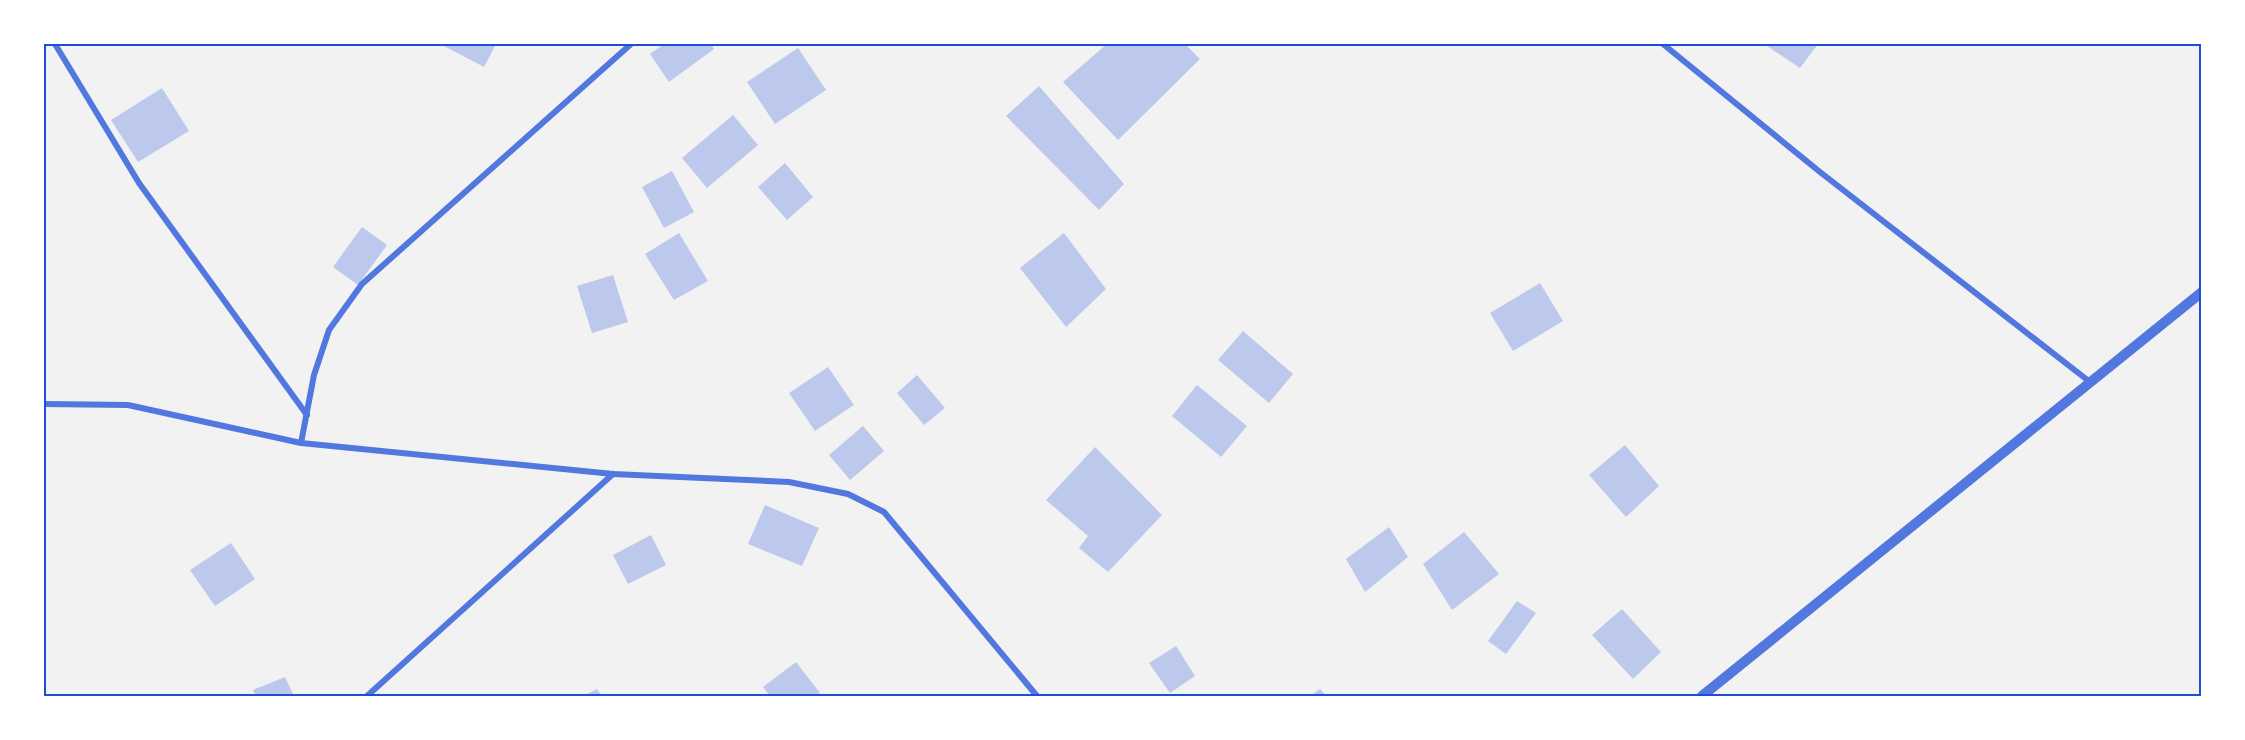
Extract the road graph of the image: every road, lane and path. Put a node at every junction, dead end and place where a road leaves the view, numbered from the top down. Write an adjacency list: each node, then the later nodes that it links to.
1 (55, 44): 7 (street)
2 (631, 44): 7 (street)
3 (1663, 44): 5 (street)
4 (2202, 292): 5 (street)
5 (2090, 382): 12 (street)
6 (44, 404): 8 (street)
7 (307, 415): 8 (street)
8 (301, 443): 9 (street)
9 (613, 474): 10 (street); 11 (street)
10 (367, 696)
11 (1036, 696)
12 (1702, 696)

